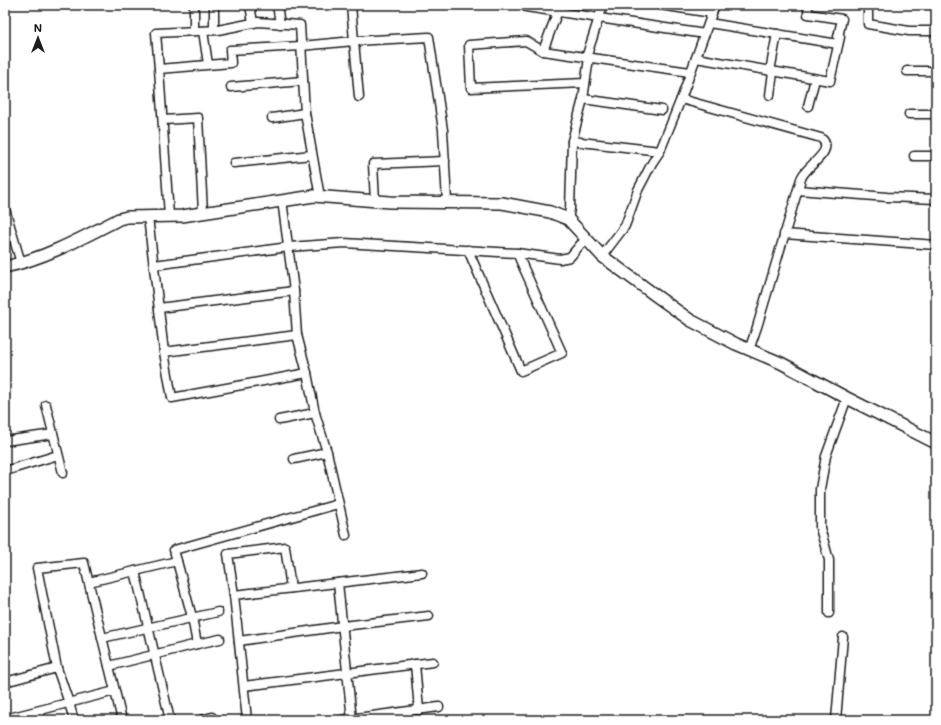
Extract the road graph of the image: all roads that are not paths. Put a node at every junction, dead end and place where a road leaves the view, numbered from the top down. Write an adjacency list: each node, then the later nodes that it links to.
1 (194, 5): 18 (street)
2 (214, 5): 17 (street)
3 (250, 5): 15 (street)
4 (277, 5): 16 (street)
5 (351, 5): 23 (street)
6 (603, 5): 13 (street)
7 (660, 5): 12 (street)
8 (808, 5): 24 (street)
9 (868, 5): 20 (street)
10 (526, 7): 11 (street)
11 (559, 8): 13 (street); 26 (street)
12 (713, 9): 14 (street)
13 (599, 18): 21 (street); 27 (street)
14 (709, 23): 21 (street); 22 (street)
15 (253, 24): 16 (street); 17 (street)
16 (280, 24): 25 (street)
17 (214, 30): 19 (street)
18 (194, 31): 19 (street); 30 (street)
19 (203, 31): 29 (street)
20 (936, 31)
21 (705, 34): 28 (street)
22 (778, 34): 24 (street); 31 (street)
23 (354, 41): 25 (street); 40 (street); 55 (street)
24 (838, 44): 35 (street)
25 (301, 46): 29 (street); 36 (street)
26 (543, 51): 27 (street); 37 (street)
27 (587, 58): 34 (street); 37 (street)
28 (696, 58): 31 (street); 34 (street)
29 (208, 64): 30 (street)
30 (159, 69): 49 (street)
31 (772, 71): 35 (street); 39 (street)
32 (907, 71): 33 (street)
33 (936, 71)
34 (690, 72): 41 (street)
35 (815, 79): 43 (street)
36 (303, 81): 38 (street); 45 (street)
37 (585, 83): 42 (street)
38 (231, 87)
39 (770, 95)
40 (359, 97)
41 (681, 99): 51 (street); 57 (street)
42 (582, 100): 44 (street); 50 (street)
43 (808, 106)
44 (662, 110)
45 (305, 113): 48 (street); 52 (street)
46 (910, 114): 47 (street)
47 (936, 114)
48 (272, 118)
49 (163, 120): 64 (street); 65 (street)
50 (572, 141): 51 (street); 67 (street)
51 (660, 151): 74 (street)
52 (312, 154): 56 (street); 58 (street)
53 (914, 156): 54 (street)
54 (936, 156)
55 (445, 162): 61 (street); 62 (street)
56 (234, 164)
57 (798, 190): 59 (street); 68 (street)
58 (320, 197): 60 (street); 61 (street)
59 (936, 199)
60 (282, 200): 64 (street); 71 (street)
61 (374, 201): 62 (street)
62 (447, 202): 67 (street)
63 (5, 209): 75 (street)
64 (203, 212): 65 (street)
65 (169, 216): 66 (street)
66 (148, 217): 75 (street); 76 (street)
67 (568, 219): 69 (street)
68 (784, 234): 70 (street); 81 (street)
69 (587, 239): 73 (street); 74 (street)
70 (936, 246)
71 (289, 247): 72 (street); 76 (street); 78 (street)
72 (468, 250): 73 (street); 73 (street)
73 (517, 253)
74 (602, 256): 81 (street)
75 (21, 263): 77 (street)
76 (154, 266): 79 (street)
77 (5, 267)
78 (294, 291): 79 (street); 80 (street)
79 (159, 308): 82 (street)
80 (297, 335): 82 (street); 83 (street)
81 (749, 350): 84 (street)
82 (164, 352): 83 (street)
83 (307, 373): 86 (street)
84 (847, 398): 90 (street); 106 (street)
85 (46, 405): 88 (street)
86 (315, 414): 87 (street); 91 (street)
87 (279, 420)
88 (53, 434): 89 (street); 92 (street)
89 (5, 441)
90 (936, 443)
91 (326, 452): 93 (street); 96 (street)
92 (58, 455): 94 (street); 95 (street)
93 (294, 459)
94 (5, 471)
95 (63, 473)
96 (338, 504): 97 (street); 98 (street)
97 (346, 535)
98 (177, 561): 99 (street); 108 (street)
99 (136, 571): 101 (street); 110 (street)
100 (422, 573): 102 (street)
101 (89, 582): 112 (street); 120 (street)
102 (338, 583): 103 (street); 109 (street)
103 (291, 588): 104 (street); 104 (street)
104 (234, 595): 114 (street)
105 (218, 612): 108 (street)
106 (829, 613)
107 (429, 616): 109 (street)
108 (192, 618): 110 (street); 115 (street)
109 (342, 626): 114 (street); 121 (street)
110 (149, 627): 112 (street); 116 (street)
111 (843, 637): 139 (street)
112 (102, 638): 119 (street)
113 (220, 639): 115 (street)
114 (238, 641): 123 (street)
115 (197, 644): 116 (street)
116 (155, 654): 119 (street); 135 (street)
117 (433, 662): 118 (street)
118 (415, 664): 121 (street); 127 (street)
119 (109, 666): 124 (street)
120 (57, 668): 122 (street); 125 (street)
121 (347, 672): 123 (street); 131 (street)
122 (5, 682)
123 (244, 686): 137 (street)
124 (115, 691): 125 (street); 134 (street)
125 (69, 703): 128 (street); 133 (street)
126 (439, 707): 127 (street)
127 (419, 710): 131 (street)
128 (39, 711): 130 (street); 132 (street)
129 (212, 717): 136 (street)
130 (5, 719)
131 (352, 719): 138 (street)
132 (41, 720)
133 (74, 720)
134 (122, 720)
135 (170, 720)
136 (201, 720)
137 (247, 720)
138 (342, 720)
139 (836, 720)

